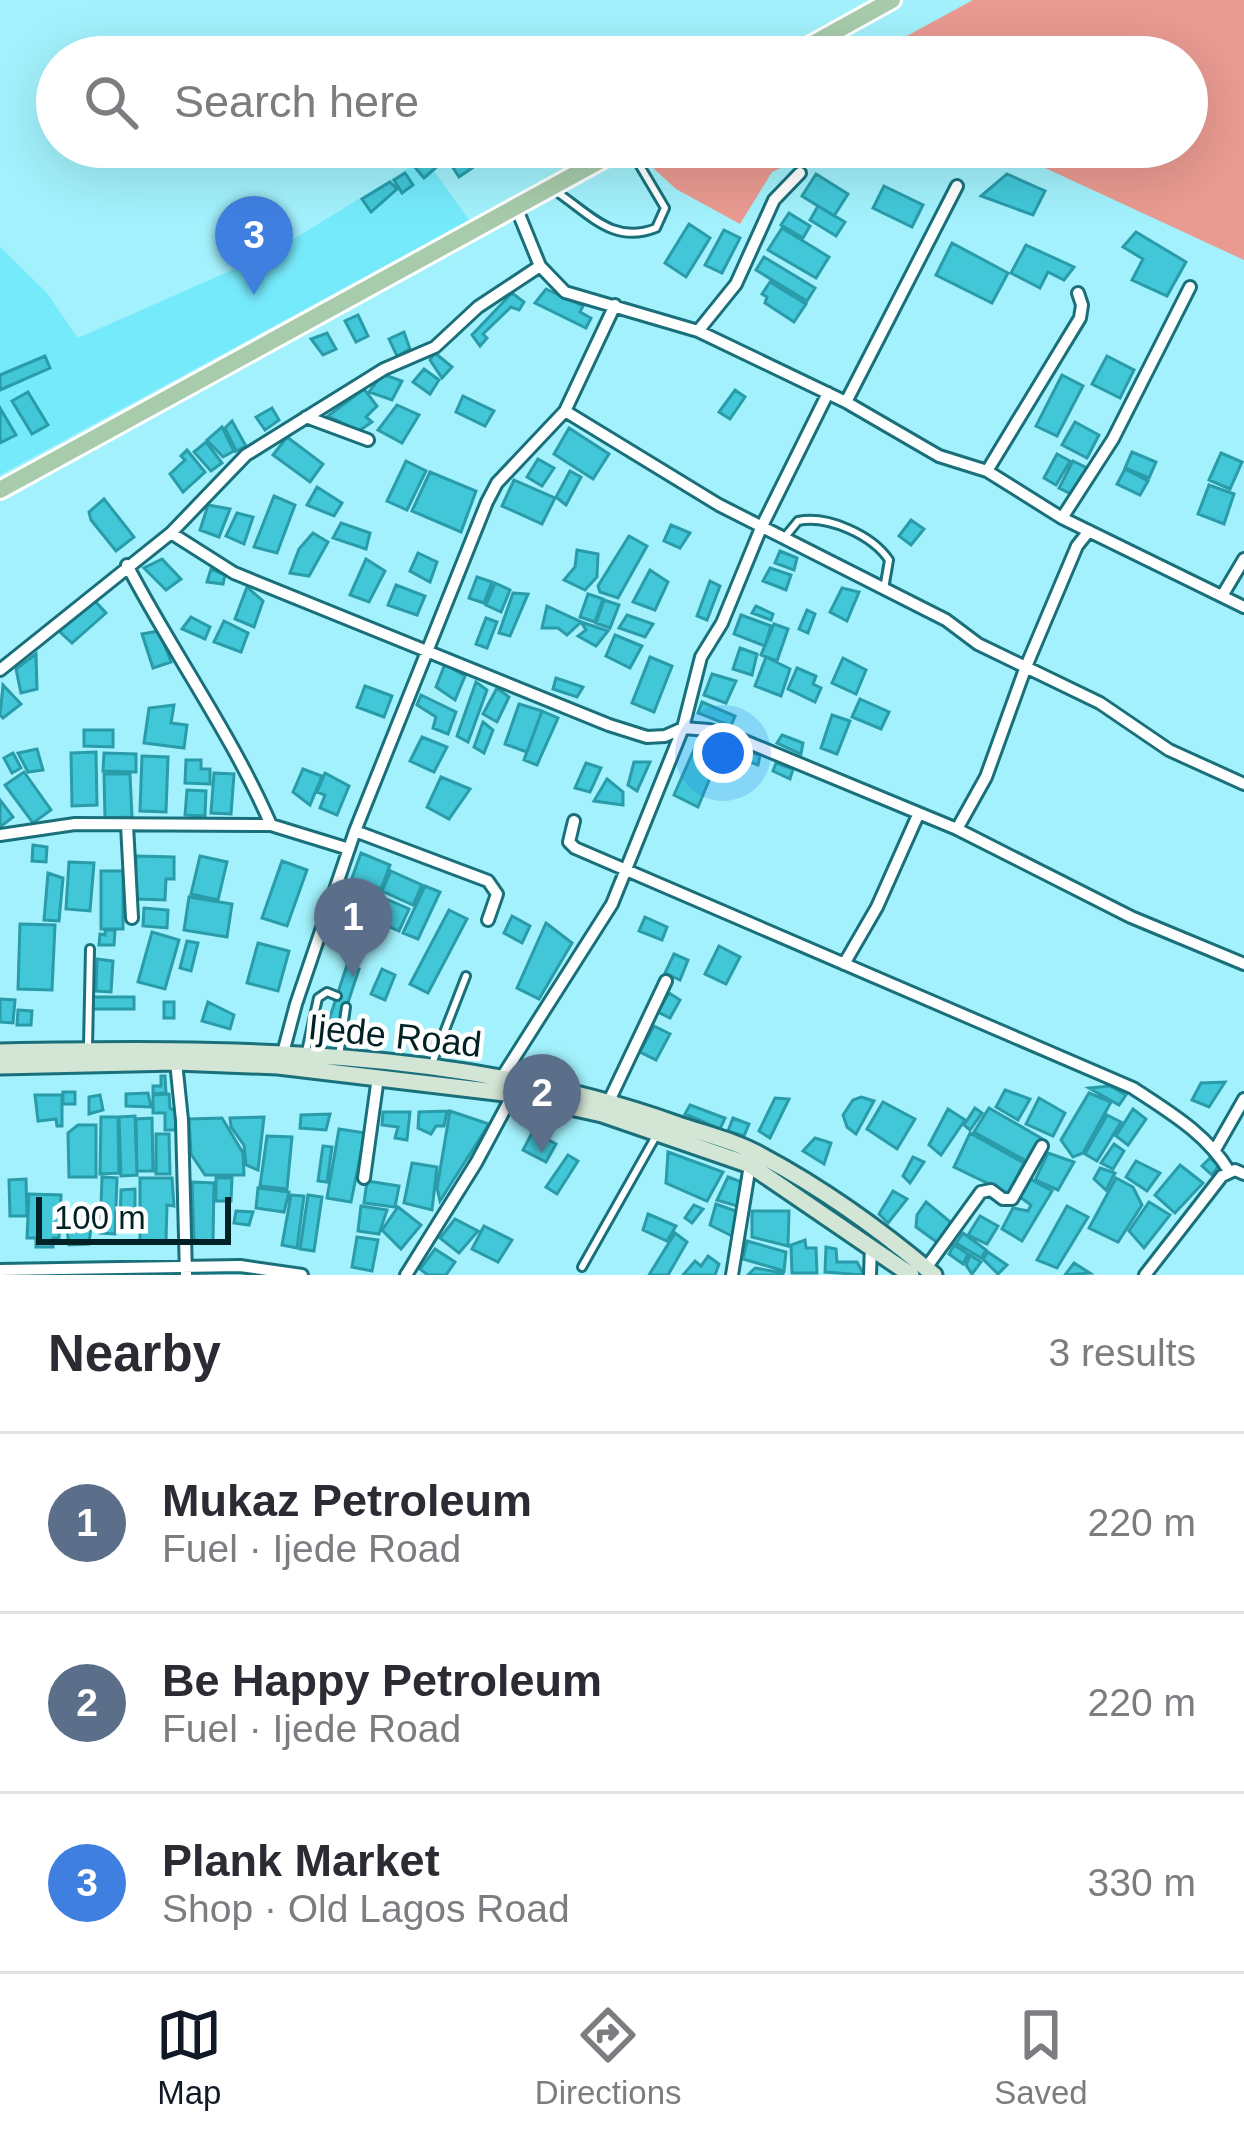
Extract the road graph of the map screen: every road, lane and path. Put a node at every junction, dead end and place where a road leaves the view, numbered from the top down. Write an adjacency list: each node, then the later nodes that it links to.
1 (892, 0): 2 (main road)
2 (827, 36)
3 (588, 168): 7 (main road)
4 (640, 168): 7 (lane)
5 (800, 173): 13 (street)
6 (956, 186): 15 (street)
7 (551, 188): 8 (main road)
8 (516, 207): 9 (street); 20 (main road)
9 (540, 266): 12 (street); 17 (street)
10 (1190, 287): 21 (street)
11 (1078, 292): 19 (street)
12 (615, 305): 13 (street); 16 (street)
13 (698, 331): 14 (street)
14 (828, 393): 15 (street); 22 (street)
15 (846, 402): 19 (street)
16 (565, 411): 22 (street); 31 (street)
17 (306, 417): 18 (street); 24 (street)
18 (368, 440)
19 (987, 471): 21 (street)
20 (0, 490)
21 (1062, 518): 23 (street)
22 (761, 528): 25 (street); 34 (street)
23 (1089, 531): 29 (street); 32 (street)
24 (171, 533): 27 (street); 31 (street)
25 (784, 538): 28 (street); 28 (lane)
26 (1244, 559): 29 (street)
27 (127, 566): 33 (street); 39 (street)
28 (884, 589): 32 (street)
29 (1222, 596): 30 (street)
30 (1244, 607)
31 (429, 650): 34 (street); 41 (street)
32 (1025, 668): 35 (street); 40 (street)
33 (0, 670)
34 (683, 728): 36 (street); 44 (street)
35 (1244, 784)
36 (918, 815): 40 (street); 48 (street)
37 (574, 821): 44 (street)
38 (127, 825): 39 (street); 42 (street); 45 (street)
39 (271, 825): 43 (street)
40 (957, 829): 49 (street)
41 (356, 831): 43 (street); 46 (street)
42 (0, 835)
43 (350, 849): 55 (street)
44 (627, 869): 48 (street); 63 (street)
45 (132, 918)
46 (488, 920)
47 (90, 949): 57 (lane)
48 (844, 964): 69 (street)
49 (1244, 964)
50 (466, 976): 61 (lane)
51 (666, 981): 66 (street)
52 (337, 996): 56 (lane)
53 (346, 1007): 58 (lane)
54 (0, 1052): 57 (main road)
55 (283, 1053): 56 (main road, Ijede Road); 57 (main road, Ijede Road)
56 (304, 1056): 58 (main road, Ijede Road)
57 (86, 1058): 59 (main road, Ijede Road); 60 (main road)
58 (338, 1059): 61 (main road, Ijede Road)
59 (176, 1062): 62 (main road, Ijede Road); 77 (street)
60 (0, 1066)
61 (430, 1069): 63 (main road, Ijede Road)
62 (378, 1077): 64 (main road, Ijede Road); 73 (street)
63 (502, 1077): 66 (main road, Ijede Road)
64 (513, 1094): 67 (main road, Ijede Road); 80 (street)
65 (1244, 1099): 69 (street)
66 (608, 1101): 78 (main road, Ijede Road)
67 (658, 1132): 70 (main road, Ijede Road); 75 (lane)
68 (1042, 1146): 78 (street)
69 (1216, 1148): 71 (street)
70 (750, 1165): 74 (main road, Ijede Road); 81 (street)
71 (1229, 1171): 72 (street); 83 (street)
72 (1244, 1174)
73 (364, 1178)
74 (871, 1245): 78 (main road, Ijede Road); 82 (street)
75 (582, 1267)
76 (0, 1270): 77 (street)
77 (186, 1271): 79 (street)
78 (924, 1272)
79 (302, 1275)
80 (406, 1275)
81 (732, 1275)
82 (870, 1275)
83 (1145, 1275)

